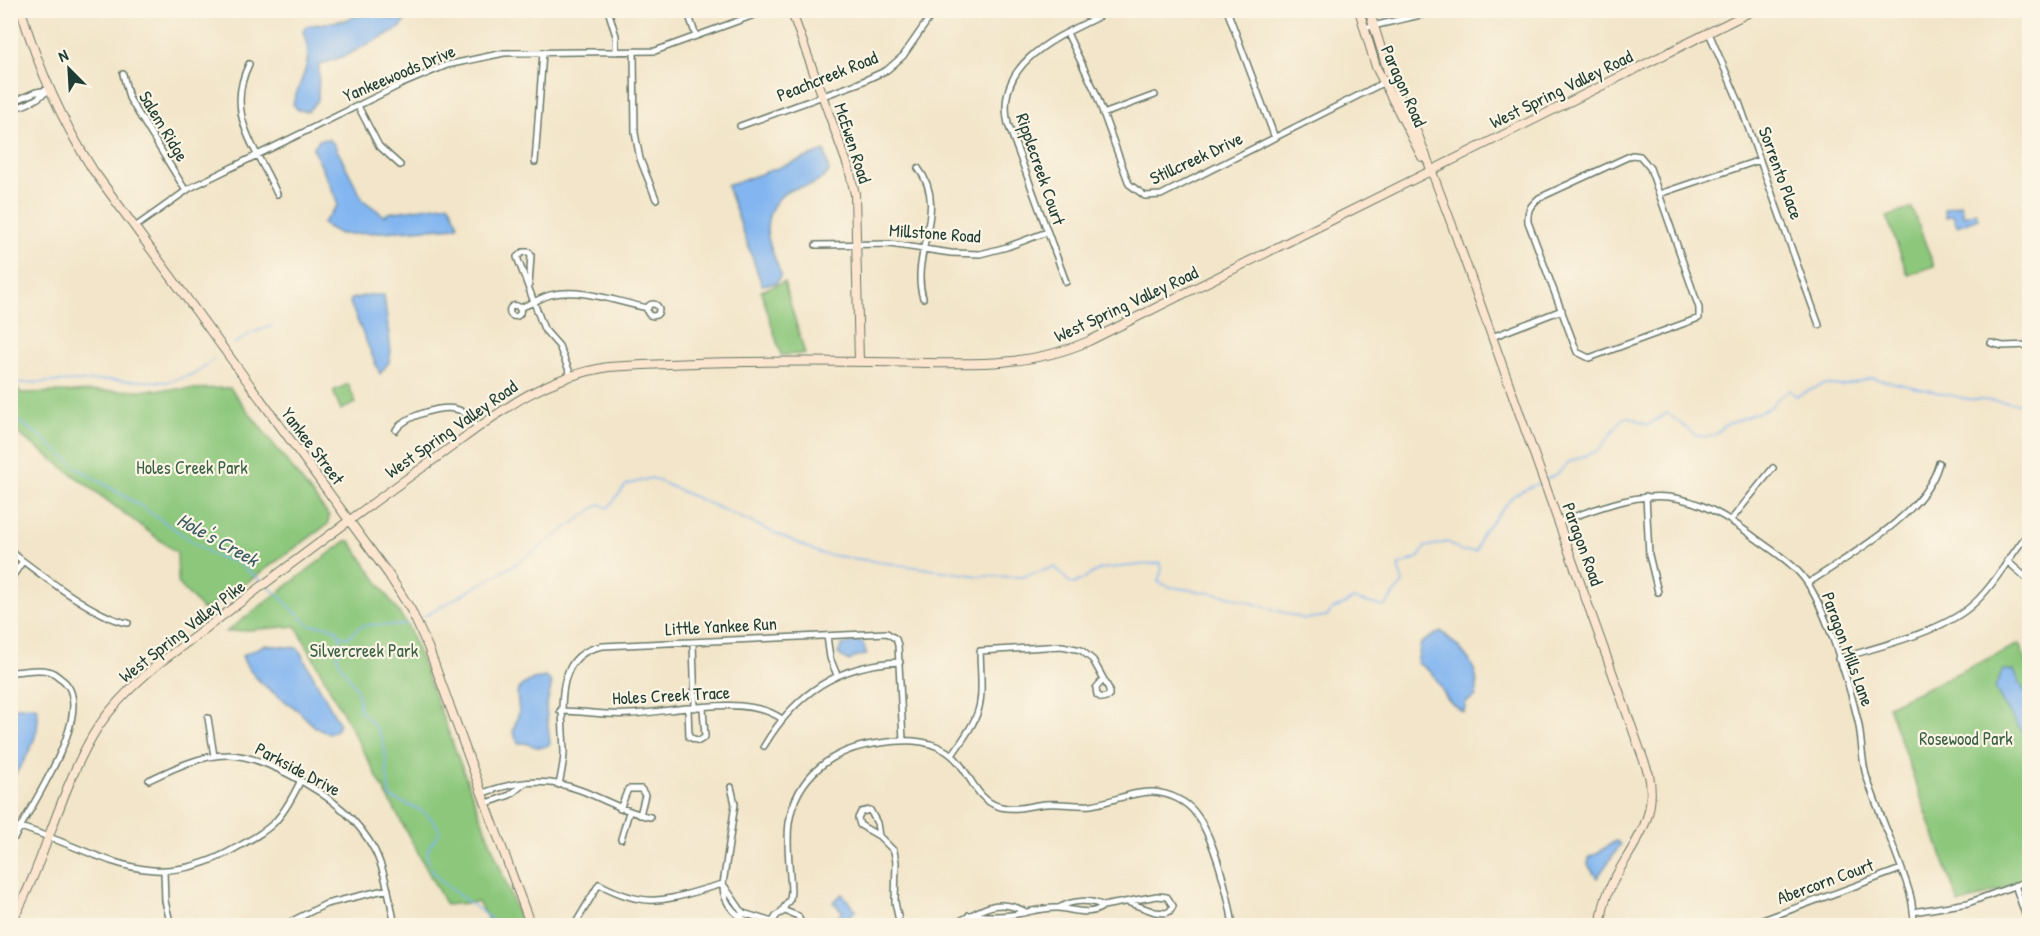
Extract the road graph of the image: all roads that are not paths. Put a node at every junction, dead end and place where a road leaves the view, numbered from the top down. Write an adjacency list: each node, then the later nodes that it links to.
1 (21, 10): 25 (street, Yankee Street)
2 (608, 10): 19 (street)
3 (687, 10): 17 (street)
4 (768, 10): 17 (street, Yankeewoods Drive)
5 (791, 10): 27 (street, McEwen Road)
6 (935, 10): 27 (street, Peachcreek Road)
7 (1112, 10): 15 (street, Ripplecreek Court)
8 (1227, 10): 32 (street)
9 (1359, 10): 14 (street, Paragon Road)
10 (1369, 10): 13 (street, Paragon Road)
11 (1442, 10): 13 (street)
12 (1754, 10): 16 (street, West Spring Valley Road)
13 (1373, 27): 14 (street); 23 (street, Paragon Road)
14 (1364, 28): 24 (street, Paragon Road)
15 (1066, 33): 30 (street, Stillcreek Drive); 44 (street, Ripplecreek Court)
16 (1709, 33): 34 (street, Sorrento Place); 38 (street, West Spring Valley Road)
17 (696, 36): 20 (street, Yankeewoods Drive)
18 (543, 52): 19 (street, Yankeewoods Drive); 29 (street, Yankeewoods Drive); 35 (street)
19 (616, 52): 20 (street, Yankeewoods Drive)
20 (634, 52): 42 (street)
21 (249, 64): 33 (street)
22 (123, 74): 39 (street, Salem Ridge)
23 (1392, 79): 24 (street, Stillcreek Drive); 38 (street, Paragon Road)
24 (1383, 83): 32 (street, Stillcreek Drive); 38 (street, Paragon Road)
25 (49, 90): 28 (street); 43 (street, Yankee Street)
26 (1155, 95): 30 (street)
27 (822, 97): 31 (street, Peachcreek Road); 46 (street, McEwen Road)
28 (10, 105)
29 (358, 106): 33 (street, Yankeewoods Drive); 36 (street)
30 (1103, 114): 32 (street, Stillcreek Drive)
31 (740, 126)
32 (1275, 138)
33 (258, 155): 39 (street, Yankeewoods Drive); 40 (street)
34 (1760, 160): 41 (street); 55 (street, Sorrento Place)
35 (535, 162)
36 (400, 165)
37 (918, 168): 47 (street)
38 (1430, 170): 56 (street, Paragon Road); 59 (street, West Spring Valley Road)
39 (186, 191): 43 (street, Yankeewoods Drive)
40 (277, 194)
41 (1659, 194): 54 (street); 54 (street)
42 (656, 199)
43 (135, 227): 66 (street, Yankee Street)
44 (1047, 232): 47 (street, Millstone Road); 48 (street, Ripplecreek Court)
45 (816, 245): 46 (street, Millstone Road)
46 (858, 245): 47 (street, Millstone Road); 59 (street, McEwen Road)
47 (925, 249): 50 (street)
48 (1066, 282)
49 (529, 286): 49 (street); 51 (street)
50 (923, 298)
51 (535, 303): 52 (street); 53 (street); 60 (street)
52 (519, 308)
53 (648, 308)
54 (1562, 310): 56 (street)
55 (1819, 325)
56 (1492, 336): 68 (street, Paragon Road)
57 (1991, 343): 58 (street)
58 (2030, 345)
59 (859, 362): 60 (street, West Spring Valley Road)
60 (571, 375): 61 (street, West Spring Valley Road)
61 (477, 428): 62 (street); 66 (street, West Spring Valley Road)
62 (396, 430)
63 (1939, 463): 75 (street)
64 (1773, 468): 67 (street)
65 (1646, 496): 67 (street, Paragon Mills Lane); 68 (street, Paragon Mills Lane); 76 (street)
66 (349, 520): 100 (street, Yankee Street); 107 (street, West Spring Valley Pike)
67 (1731, 520): 75 (street, Paragon Mills Lane)
68 (1559, 522): 139 (street, Paragon Road)
69 (2030, 531): 72 (street)
70 (10, 552): 71 (street)
71 (23, 561): 73 (street); 77 (street)
72 (2007, 561): 74 (street); 80 (street)
73 (10, 580)
74 (2030, 581)
75 (1808, 583): 80 (street, Paragon Mills Lane)
76 (1658, 592)
77 (128, 623)
78 (827, 636): 79 (street, Little Yankee Run); 81 (street, Little Yankee Run); 83 (street)
79 (693, 643): 85 (street); 88 (street, Little Yankee Run)
80 (1838, 659): 111 (street, Paragon Mills Lane)
81 (900, 662): 83 (street); 91 (street, Little Yankee Run)
82 (10, 672): 106 (street)
83 (837, 675): 90 (street)
84 (1102, 681): 93 (street)
85 (695, 708): 86 (street, Holes Creek Trace); 87 (street, Holes Creek Trace)
86 (704, 708): 87 (street); 90 (street, Holes Creek Trace)
87 (688, 709): 88 (street, Holes Creek Trace)
88 (560, 711): 98 (street, Little Yankee Run)
89 (208, 718): 94 (street)
90 (782, 719): 92 (street)
91 (903, 740): 93 (street); 117 (street)
92 (764, 746)
93 (952, 755): 138 (street)
94 (214, 756): 95 (street, Parkside Drive); 96 (street, Parkside Drive)
95 (149, 780)
96 (300, 782): 112 (street); 116 (street, Parkside Drive)
97 (525, 783): 98 (street); 100 (street); 101 (street)
98 (559, 784): 102 (street)
99 (731, 788): 114 (street)
100 (483, 793): 101 (street, Yankee Street)
101 (487, 803): 132 (street, Yankee Street)
102 (620, 808): 103 (street); 104 (street)
103 (629, 812): 104 (street); 110 (street)
104 (640, 815): 105 (street)
105 (650, 817)
106 (20, 826): 107 (street); 109 (street)
107 (51, 836): 112 (street); 128 (street, West Spring Valley Pike)
108 (879, 836): 108 (street); 136 (street)
109 (10, 839)
110 (621, 839)
111 (1901, 869): 123 (street, Paragon Mills Lane); 126 (street, Abercorn Court)
112 (164, 871): 129 (street)
113 (2030, 880): 115 (street)
114 (723, 884): 127 (street); 133 (street); 134 (street)
115 (2015, 885): 123 (street); 141 (street)
116 (388, 889): 130 (street); 131 (street, Parkside Drive)
117 (790, 898): 122 (street); 125 (street)
118 (1127, 902): 118 (street); 119 (street)
119 (1103, 906): 120 (street); 120 (street)
120 (1059, 908): 121 (street)
121 (1024, 911): 124 (street); 124 (street)
122 (781, 912): 125 (street); 127 (street)
123 (1913, 912): 140 (street, Paragon Mills Lane)
124 (969, 915): 137 (street)
125 (798, 916): 135 (street)
126 (1760, 921)
127 (771, 924)
128 (10, 925)
129 (171, 926)
130 (282, 926)
131 (395, 926)
132 (531, 926)
133 (574, 926)
134 (758, 926)
135 (802, 926)
136 (900, 926)
137 (945, 926)
138 (1233, 926)
139 (1601, 926)
140 (1915, 926)
141 (2029, 926)

